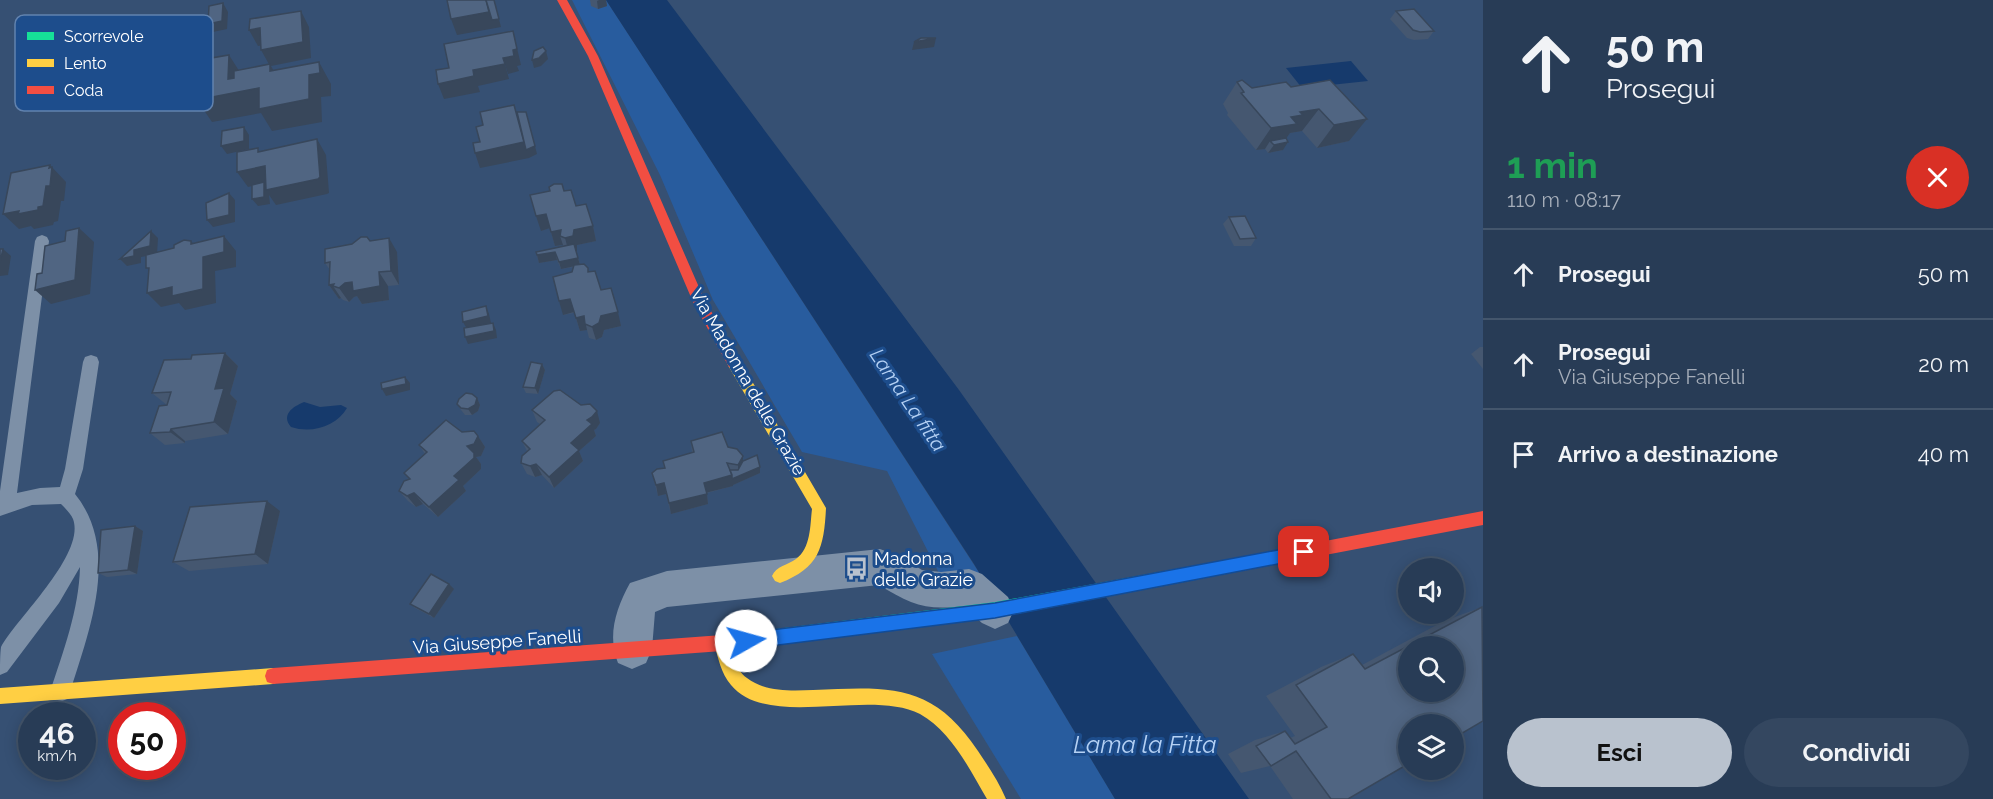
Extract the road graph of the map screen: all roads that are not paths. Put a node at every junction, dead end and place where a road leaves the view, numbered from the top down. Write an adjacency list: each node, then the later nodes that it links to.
1 (562, 0): 8 (main road, Via Madonna delle Grazie)
2 (42, 241): 5 (lane)
3 (91, 362): 4 (lane)
4 (66, 496): 5 (lane); 7 (lane)
5 (1, 508)
6 (1483, 518): 9 (main road, Via Giuseppe Fanelli)
7 (82, 530): 12 (lane); 13 (lane)
8 (780, 576): 9 (street); 11 (street, Via Madonna delle Grazie)
9 (995, 610): 10 (main road, Via Giuseppe Fanelli)
10 (722, 643): 11 (main road, Via Giuseppe Fanelli); 15 (main road)
11 (632, 649): 13 (main road, Via Giuseppe Fanelli)
12 (0, 665)
13 (60, 692): 14 (main road, Via Giuseppe Fanelli)
14 (0, 696)
15 (997, 799)

